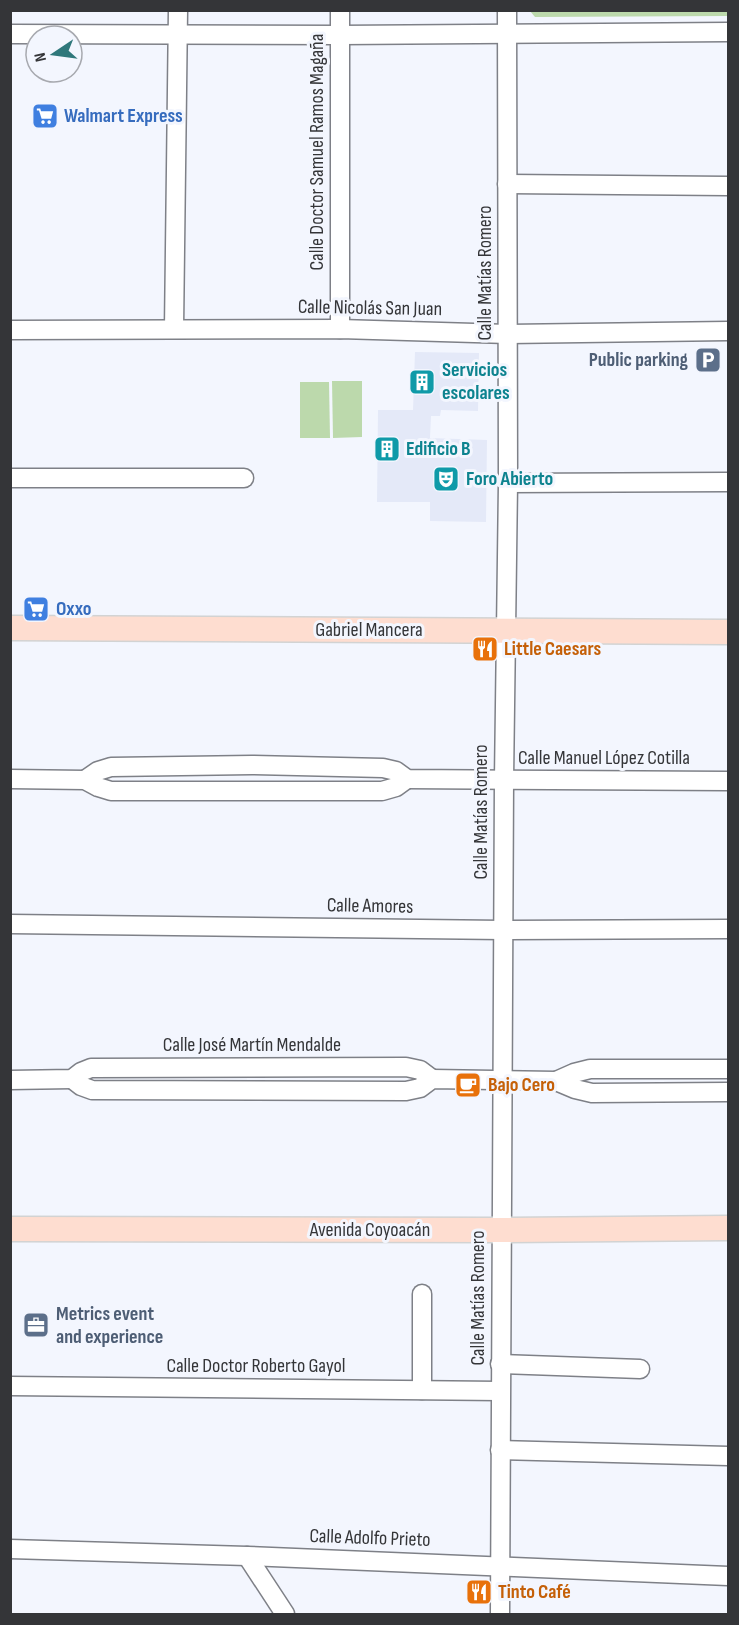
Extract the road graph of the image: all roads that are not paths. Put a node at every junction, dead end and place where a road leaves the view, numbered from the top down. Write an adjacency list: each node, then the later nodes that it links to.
1 (178, 10): 6 (street)
2 (340, 10): 8 (street, Calle Doctor Samuel Ramos Magaña)
3 (507, 10): 7 (street, Calle Matías Romero)
4 (729, 32): 7 (street)
5 (10, 34): 6 (street)
6 (178, 34): 8 (street); 11 (street)
7 (507, 34): 8 (street); 9 (street, Calle Matías Romero)
8 (340, 35): 12 (street, Calle Doctor Samuel Ramos Magaña)
9 (507, 184): 10 (street); 15 (street, Calle Matías Romero)
10 (729, 186)
11 (174, 329): 12 (street, Calle Nicolás San Juan); 13 (street, Calle Nicolás San Juan)
12 (340, 329): 15 (street, Calle Nicolás San Juan)
13 (10, 330)
14 (729, 331): 15 (street, Calle Nicolás San Juan)
15 (508, 334): 19 (street, Calle Matías Romero)
16 (10, 477): 17 (street)
17 (244, 478)
18 (729, 482): 19 (street)
19 (508, 483): 21 (street, Calle Matías Romero)
20 (10, 628): 21 (main road, Gabriel Mancera)
21 (506, 631): 22 (main road, Gabriel Mancera); 27 (street, Calle Matías Romero)
22 (729, 632)
23 (252, 765): 25 (street, Calle Manuel López Cotilla); 26 (street, Calle Manuel López Cotilla); 29 (street)
24 (10, 779): 26 (street, Calle Manuel López Cotilla)
25 (407, 779): 27 (street, Calle Manuel López Cotilla); 29 (street, Calle Manuel López Cotilla)
26 (85, 780): 29 (street, Calle Manuel López Cotilla)
27 (504, 780): 28 (street, Calle Manuel López Cotilla); 32 (street, Calle Matías Romero)
28 (729, 781)
29 (252, 791)
30 (10, 924): 32 (street, Calle Amores)
31 (729, 929): 32 (street, Calle Amores)
32 (503, 930): 36 (street, Calle Matías Romero)
33 (639, 1069): 34 (street, Calle José Martín Mendalde); 37 (street, Calle José Martín Mendalde); 39 (street)
34 (729, 1069)
35 (10, 1080): 36 (street, Calle José Martín Mendalde)
36 (502, 1080): 37 (street, Calle José Martín Mendalde); 42 (street, Calle Matías Romero)
37 (556, 1081): 39 (street, Calle José Martín Mendalde)
38 (729, 1092): 39 (street, Calle José Martín Mendalde)
39 (639, 1093)
40 (729, 1228): 42 (main road, Avenida Coyoacán)
41 (10, 1229): 42 (main road, Avenida Coyoacán)
42 (501, 1230): 44 (street, Calle Matías Romero)
43 (422, 1294): 47 (street)
44 (500, 1365): 45 (street); 48 (street, Calle Matías Romero)
45 (640, 1369)
46 (10, 1386): 47 (street, Calle Doctor Roberto Gayol)
47 (422, 1390): 48 (street, Calle Doctor Roberto Gayol)
48 (500, 1391): 49 (street, Calle Matías Romero)
49 (500, 1450): 50 (street); 53 (street, Calle Matías Romero)
50 (729, 1456)
51 (10, 1549): 52 (street, Calle Adolfo Prieto)
52 (247, 1556): 53 (street, Calle Adolfo Prieto); 55 (street)
53 (500, 1565): 54 (street, Calle Adolfo Prieto); 56 (street, Calle Matías Romero)
54 (729, 1576)
55 (285, 1614)
56 (500, 1614)

